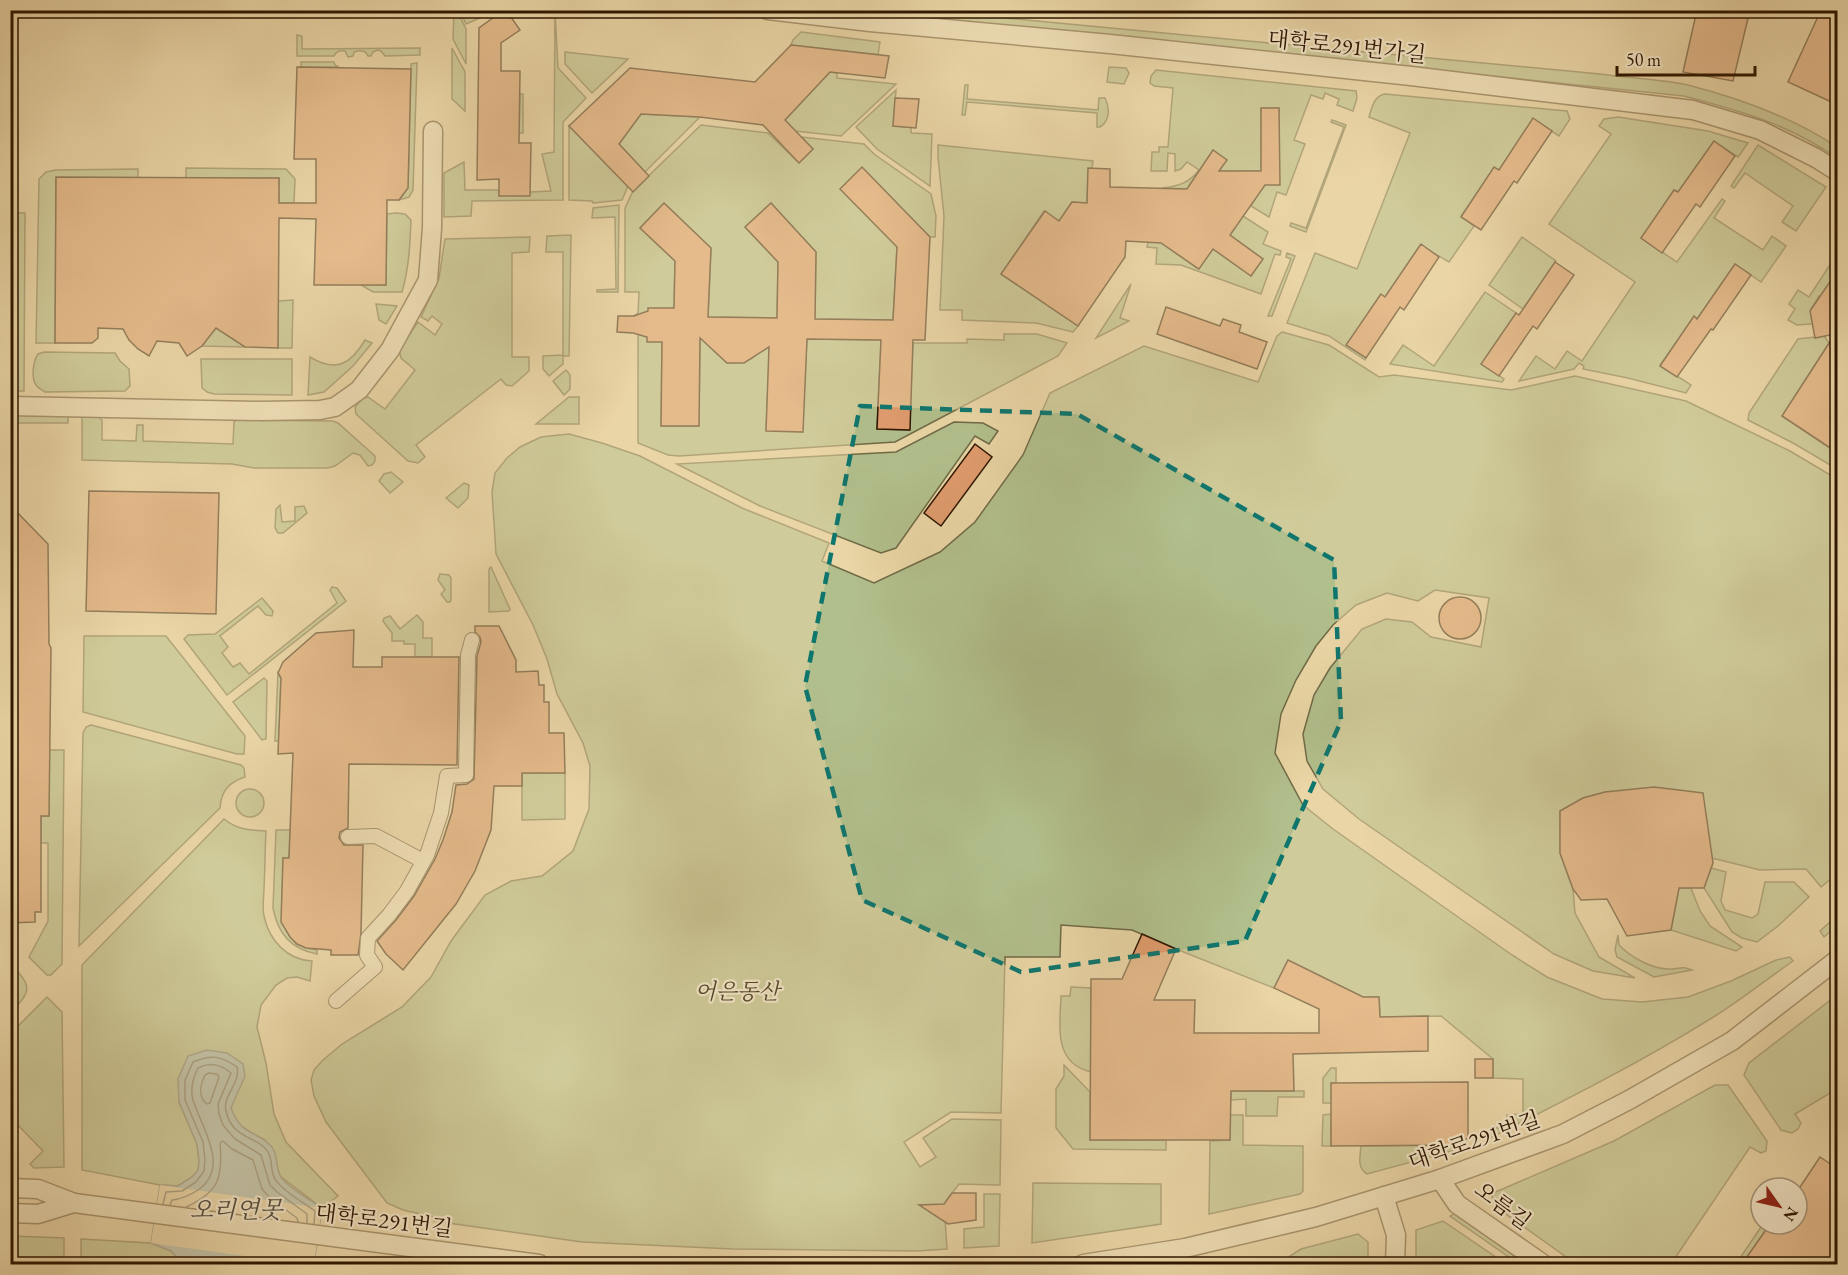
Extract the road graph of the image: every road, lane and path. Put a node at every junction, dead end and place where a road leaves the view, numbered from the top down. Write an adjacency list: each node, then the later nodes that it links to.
1 (768, 10): 3 (street, 대학로291번가길)
2 (433, 131): 4 (street)
3 (1838, 172)
4 (10, 406)
5 (467, 639): 7 (street)
6 (348, 837): 7 (street)
7 (423, 861): 9 (street)
8 (1838, 959): 10 (street, 대학로291번길)
9 (336, 1001)
10 (1440, 1179): 12 (street, 대학로291번길); 18 (street, 오름길)
11 (10, 1188): 13 (street, 대학로291번길)
12 (1384, 1196): 16 (street, 대학로291번길); 17 (street)
13 (74, 1203): 14 (street); 15 (street, 대학로291번길)
14 (10, 1214)
15 (539, 1264)
16 (1083, 1264)
17 (1395, 1264)
18 (1543, 1264)

